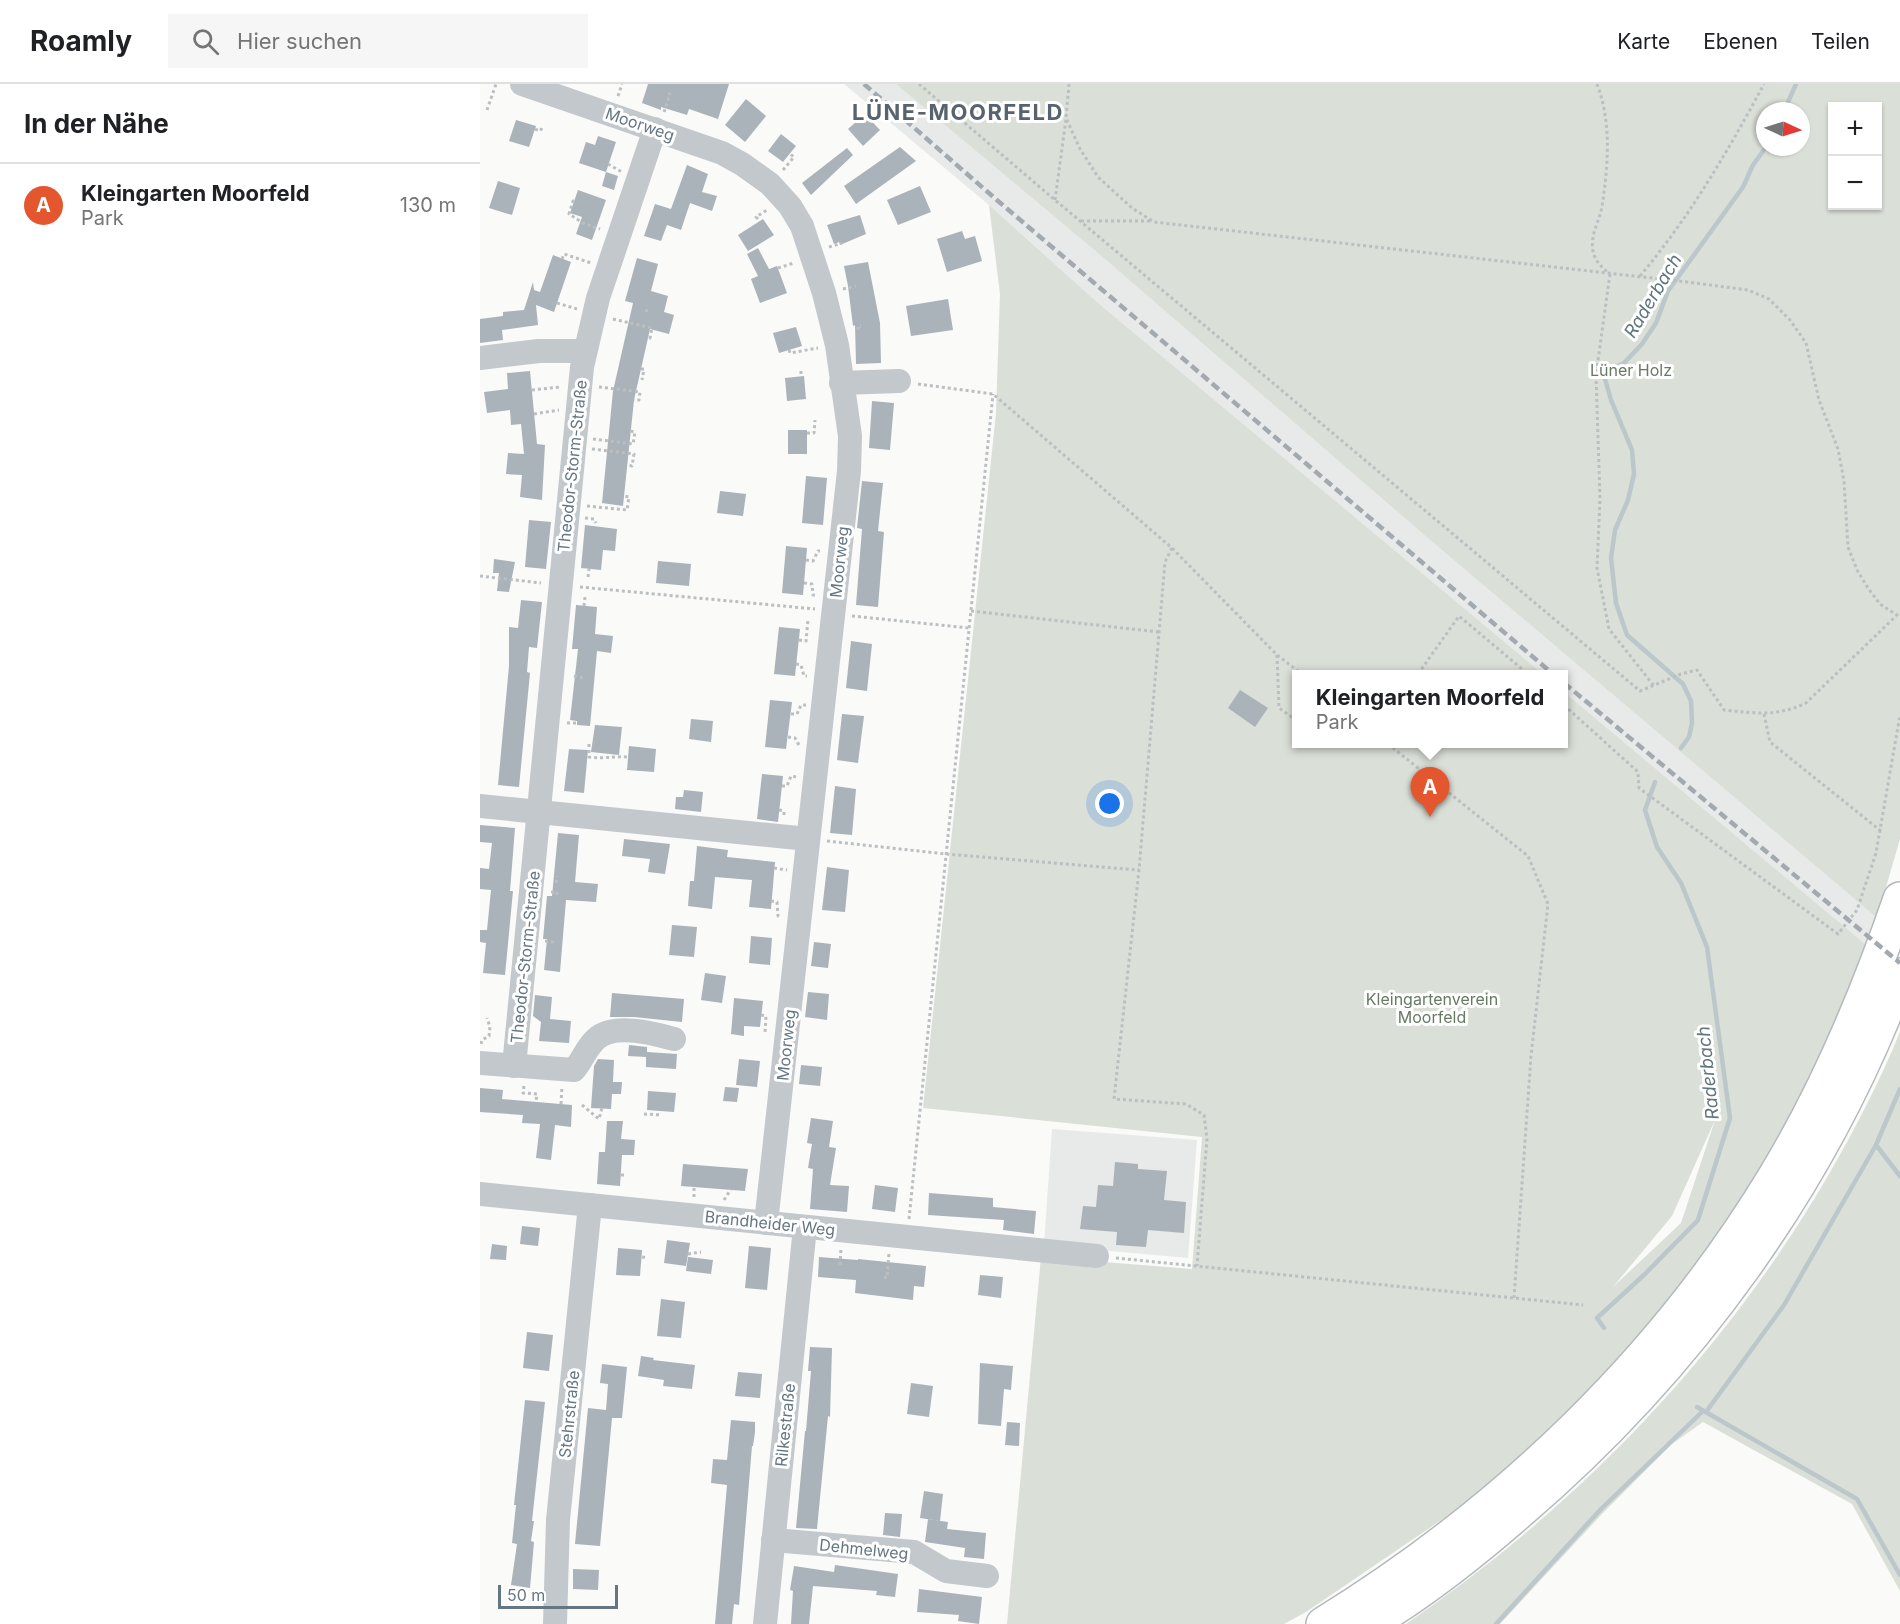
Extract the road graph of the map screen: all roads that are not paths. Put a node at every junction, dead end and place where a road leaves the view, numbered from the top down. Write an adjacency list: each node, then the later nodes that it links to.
1 (522, 84): 2 (street, Moorweg)
2 (655, 129): 3 (street, Theodor-Storm-Straße); 6 (street, Moorweg)
3 (585, 351): 4 (street); 8 (street, Theodor-Storm-Straße)
4 (480, 358)
5 (898, 381): 6 (street)
6 (841, 383): 9 (street, Moorweg)
7 (480, 806): 8 (street)
8 (538, 812): 9 (street); 14 (street, Theodor-Storm-Straße)
9 (808, 839): 17 (street, Moorweg)
10 (1900, 899): 24 (highway)
11 (1900, 975): 25 (highway)
12 (674, 1039): 14 (street)
13 (480, 1063): 14 (street)
14 (514, 1066)
15 (480, 1194): 16 (street, Brandheider Weg)
16 (590, 1205): 17 (street, Brandheider Weg); 22 (street, Stehrstraße)
17 (766, 1223): 18 (street, Brandheider Weg)
18 (805, 1227): 19 (street, Brandheider Weg); 20 (street, Rilkestraße)
19 (1097, 1256)
20 (773, 1540): 21 (street, Dehmelweg); 23 (street, Rilkestraße)
21 (987, 1576)
22 (555, 1624)
23 (765, 1624)
24 (1323, 1624)
25 (1369, 1624)

